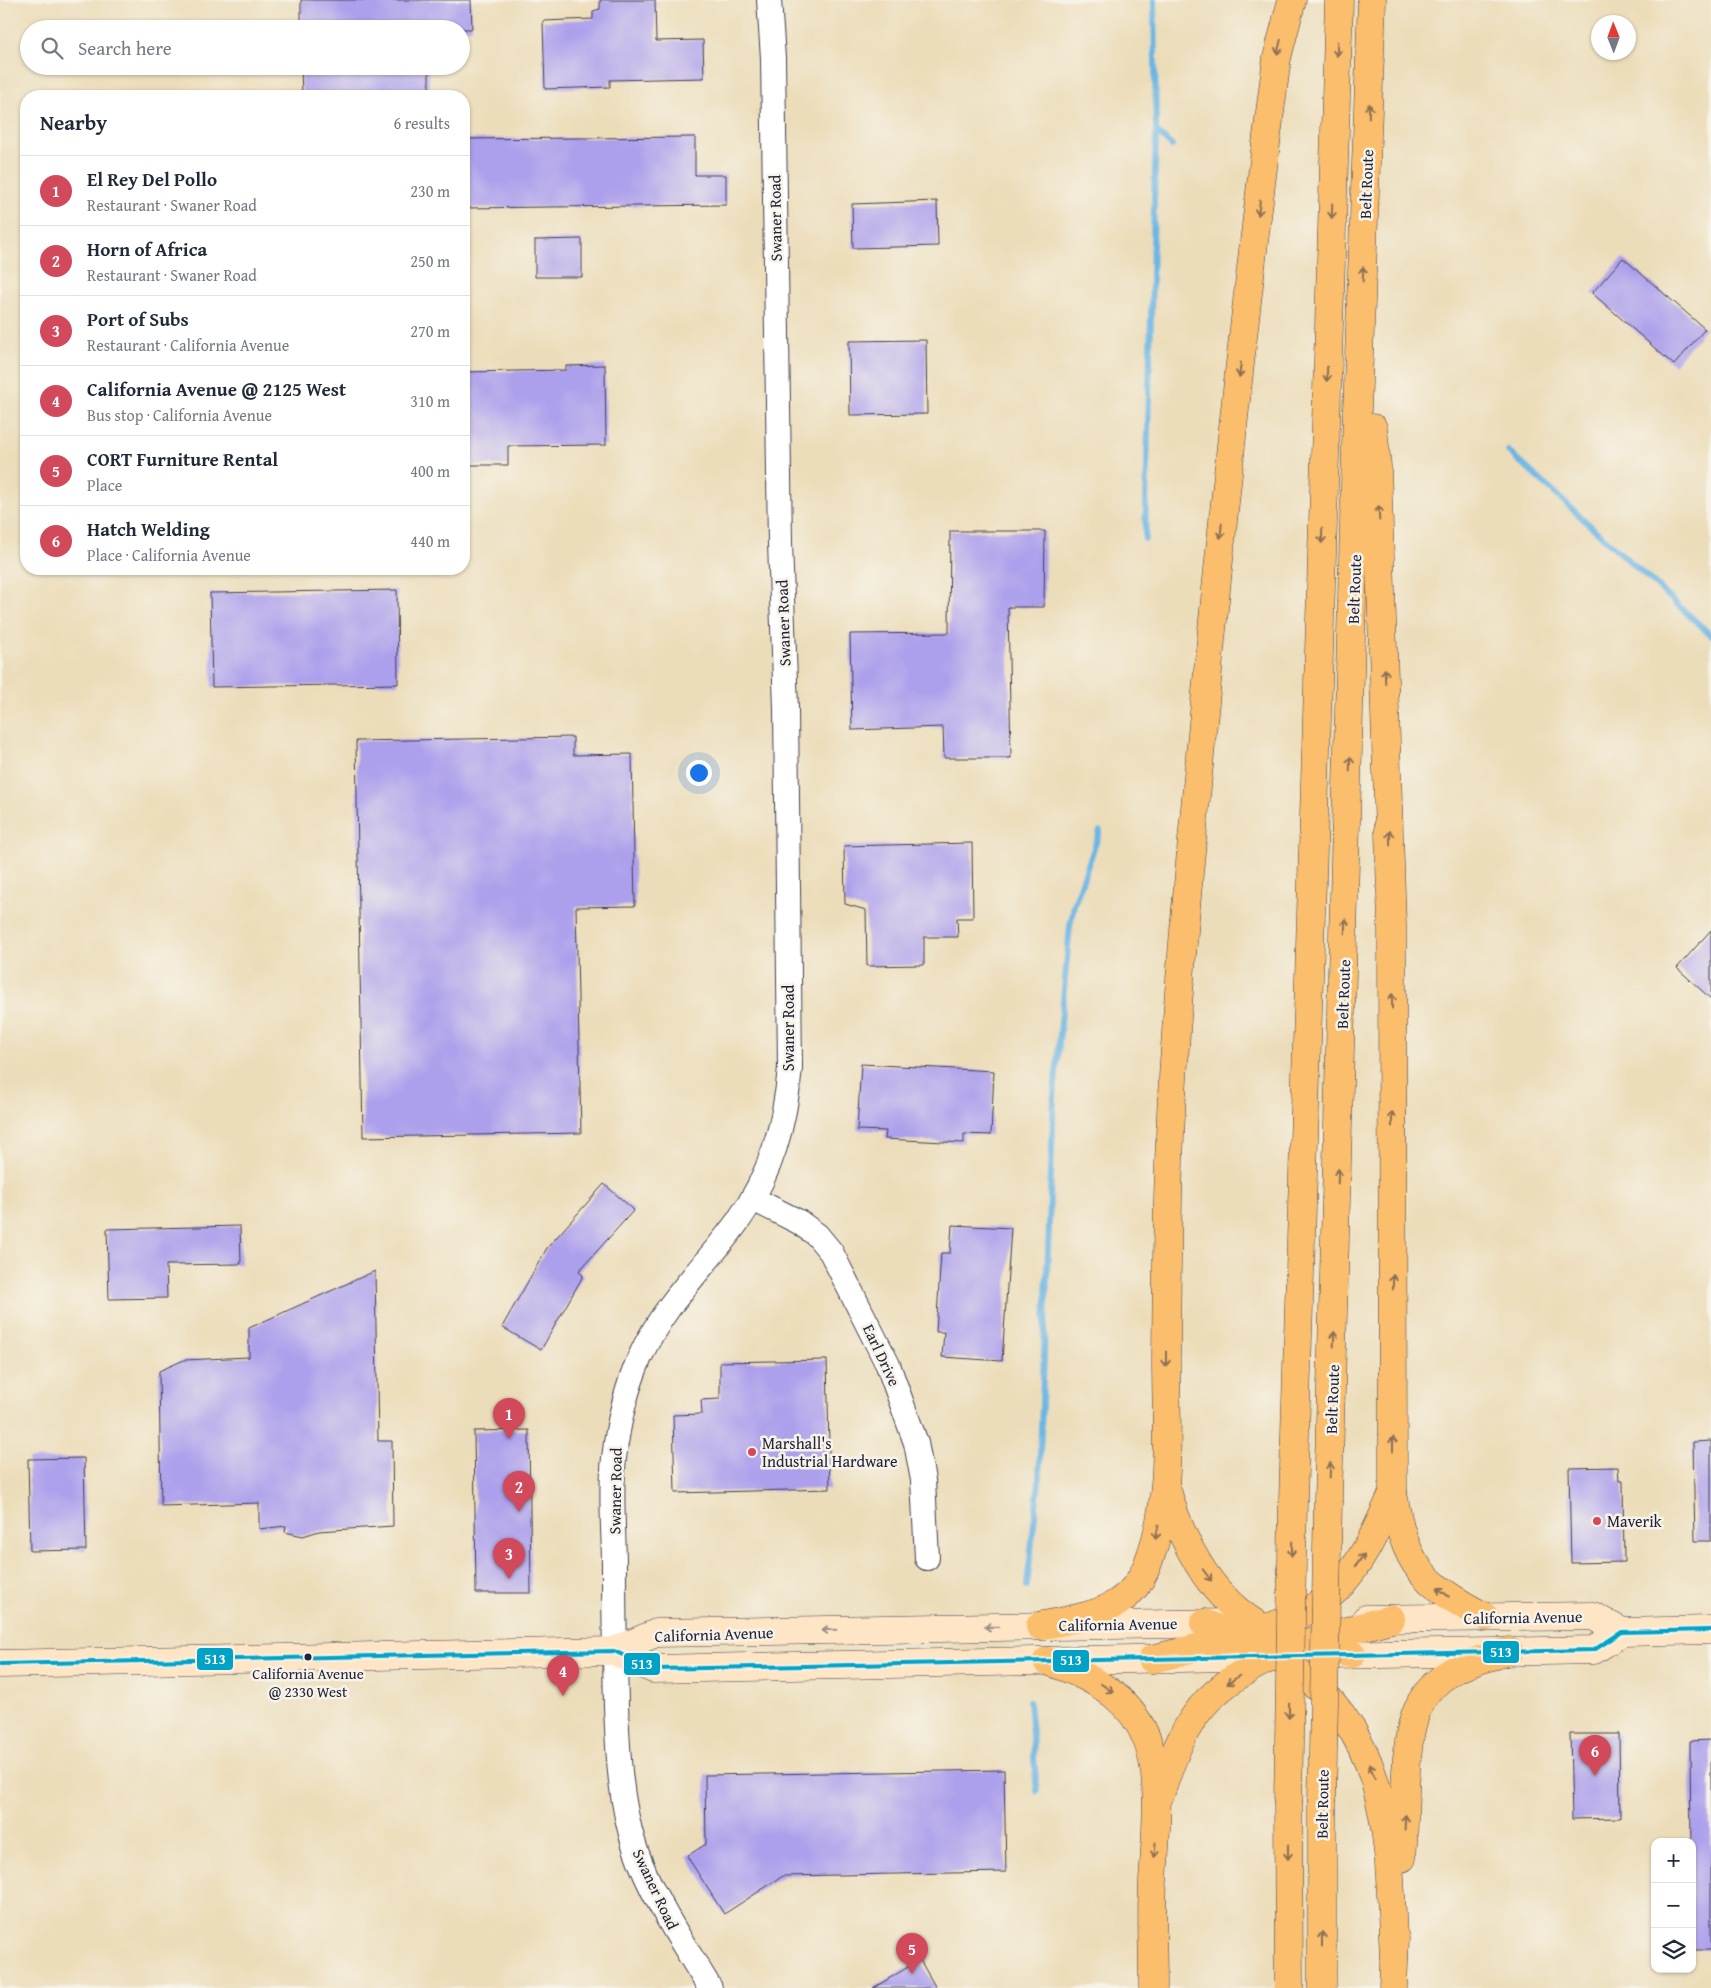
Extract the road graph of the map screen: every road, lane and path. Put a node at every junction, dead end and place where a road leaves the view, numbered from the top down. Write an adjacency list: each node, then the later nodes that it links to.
1 (769, 0): 6 (street, Swaner Road)
2 (1292, 0): 7 (highway, one-way to 7)
3 (1339, 0): 28 (highway, Belt Route, one-way to 28, bridge)
4 (1372, 0): 5 (highway, Belt Route, one-way to 4)
5 (1361, 322): 8 (highway, one-way to 5); 29 (highway, Belt Route, one-way to 5, bridge)
6 (753, 1199): 9 (street, Earl Drive); 17 (street, Swaner Road)
7 (1166, 1484): 12 (highway, one-way to 12); 13 (highway, one-way to 13)
8 (1393, 1493): 10 (highway, one-way to 8); 13 (highway, one-way to 8)
9 (927, 1558)
10 (1485, 1617): 11 (main road, California Avenue); 15 (main road, California Avenue)
11 (1392, 1619): 13 (main road, California Avenue); 16 (highway)
12 (1040, 1626): 13 (main road, California Avenue); 17 (main road, California Avenue, one-way to 17)
13 (1259, 1627): 16 (highway); 20 (highway); 21 (highway)
14 (1711, 1630): 15 (main road)
15 (1622, 1632): 18 (main road, California Avenue)
16 (1307, 1644): 19 (highway); 20 (highway)
17 (614, 1651): 22 (main road, California Avenue); 23 (main road, California Avenue); 26 (street, Swaner Road)
18 (1510, 1651): 19 (main road, California Avenue); 25 (highway, one-way to 18)
19 (1352, 1654): 20 (main road, California Avenue)
20 (1275, 1656): 21 (main road, California Avenue); 24 (highway, one-way to 24); 25 (highway, one-way to 20)
21 (1152, 1659): 22 (main road, California Avenue)
22 (1047, 1661): 24 (highway, one-way to 24)
23 (0, 1664)
24 (1158, 1801): 27 (highway, one-way to 27)
25 (1394, 1957): 30 (highway)
26 (710, 1988)
27 (1153, 1988)
28 (1289, 1988)
29 (1322, 1988)
30 (1393, 1988)

